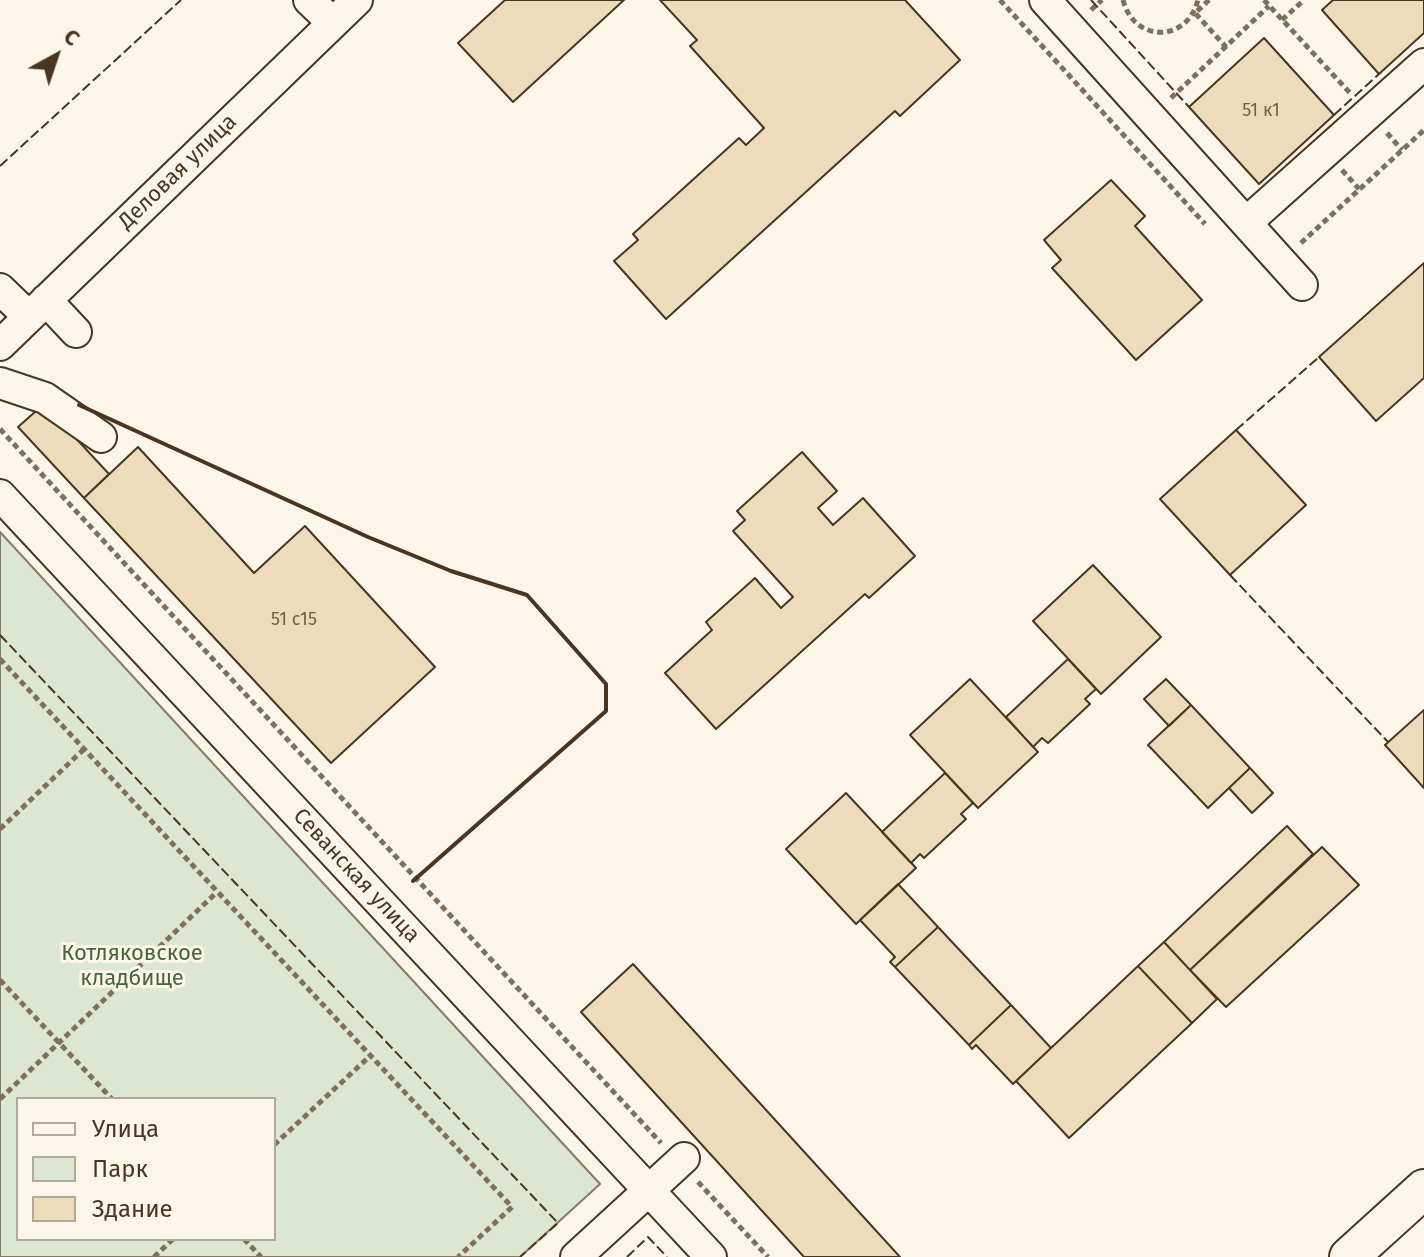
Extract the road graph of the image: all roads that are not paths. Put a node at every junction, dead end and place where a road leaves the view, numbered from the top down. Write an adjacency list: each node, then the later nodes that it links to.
1 (309, 0): 4 (street)
2 (357, 0): 4 (street, Деловая улица)
3 (1045, 0): 6 (street)
4 (333, 23): 9 (street, Деловая улица)
5 (1424, 64): 6 (street)
6 (1255, 215): 7 (street)
7 (1302, 285)
8 (0, 289): 9 (street)
9 (37, 309): 10 (street); 11 (street, Деловая улица)
10 (76, 332)
11 (0, 345)
12 (0, 383): 13 (street)
13 (101, 437)
14 (0, 495): 17 (street, Севанская улица)
15 (681, 1160): 17 (street)
16 (1424, 1189): 20 (main road)
17 (649, 1190): 18 (street); 19 (street, Севанская улица)
18 (576, 1257)
19 (711, 1257)
20 (1349, 1257)

